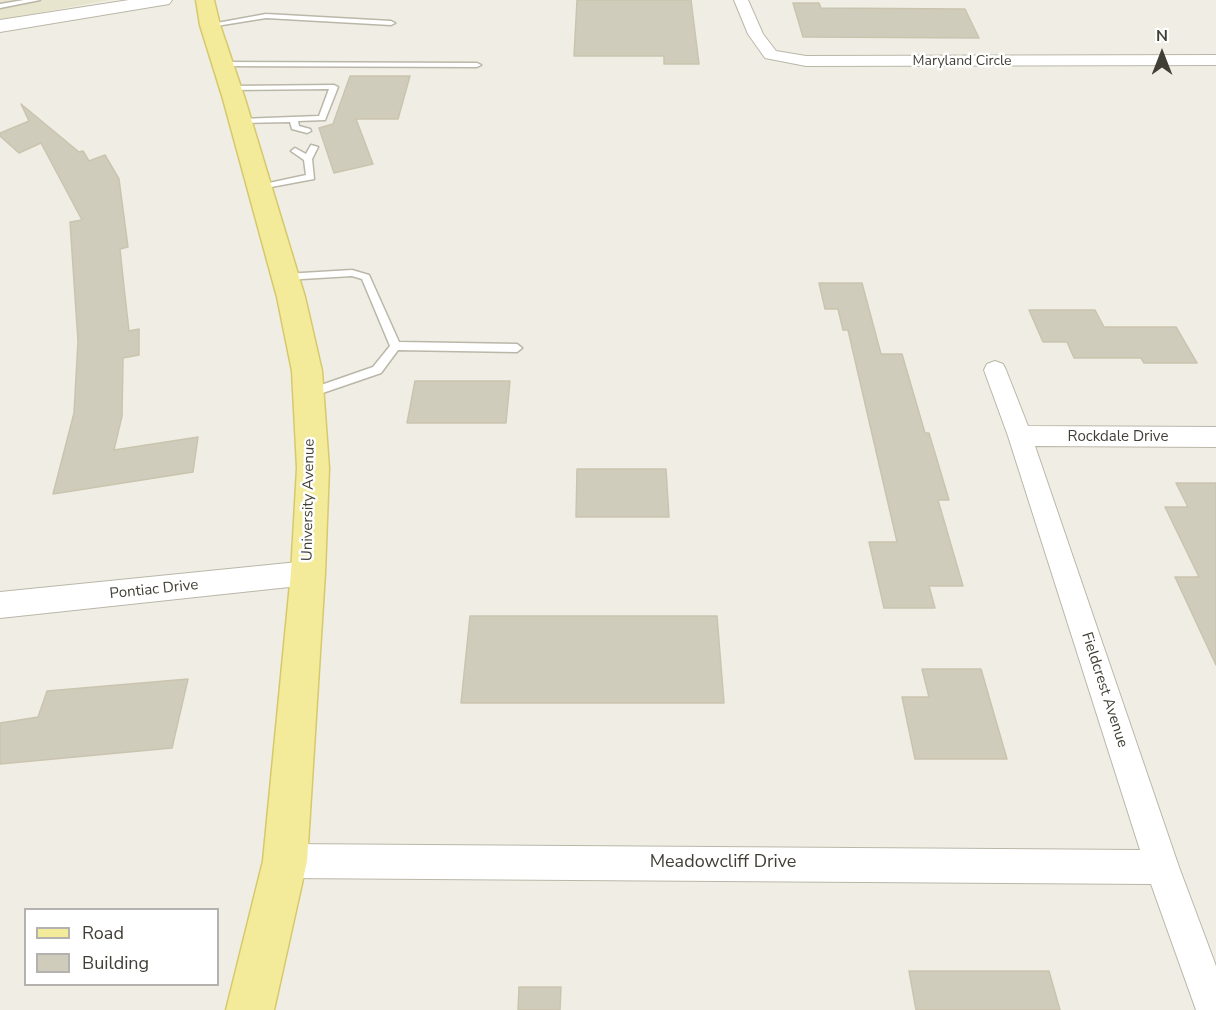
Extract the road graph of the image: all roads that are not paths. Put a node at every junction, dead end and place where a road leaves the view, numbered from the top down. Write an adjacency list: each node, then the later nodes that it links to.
1 (37, 0): 5 (lane)
2 (164, 0): 5 (street)
3 (741, 0): 8 (street, Maryland Circle)
4 (0, 6): 5 (lane)
5 (17, 13)
6 (208, 13): 7 (lane); 10 (main road, University Avenue)
7 (391, 23)
8 (1216, 60)
9 (477, 65): 10 (lane)
10 (227, 76): 11 (main road, University Avenue); 12 (lane)
11 (240, 121): 12 (lane); 17 (main road, University Avenue)
12 (293, 127): 13 (lane)
13 (307, 131)
14 (314, 147): 16 (lane)
15 (295, 151): 16 (lane)
16 (308, 159): 17 (lane)
17 (258, 188): 18 (main road, University Avenue)
18 (285, 277): 19 (lane); 22 (main road, University Avenue)
19 (395, 346): 20 (lane); 22 (lane)
20 (517, 348)
21 (995, 370): 23 (street, Fieldcrest Avenue)
22 (308, 394): 25 (main road, University Avenue)
23 (1020, 436): 24 (street, Rockdale Drive); 28 (street, Fieldcrest Avenue)
24 (1216, 437)
25 (308, 573): 26 (street, Pontiac Drive); 27 (main road, University Avenue)
26 (0, 605)
27 (285, 861): 28 (street, Meadowcliff Drive); 29 (main road, University Avenue)
28 (1162, 867): 30 (street, Fieldcrest Avenue)
29 (250, 1010)
30 (1214, 1010)

